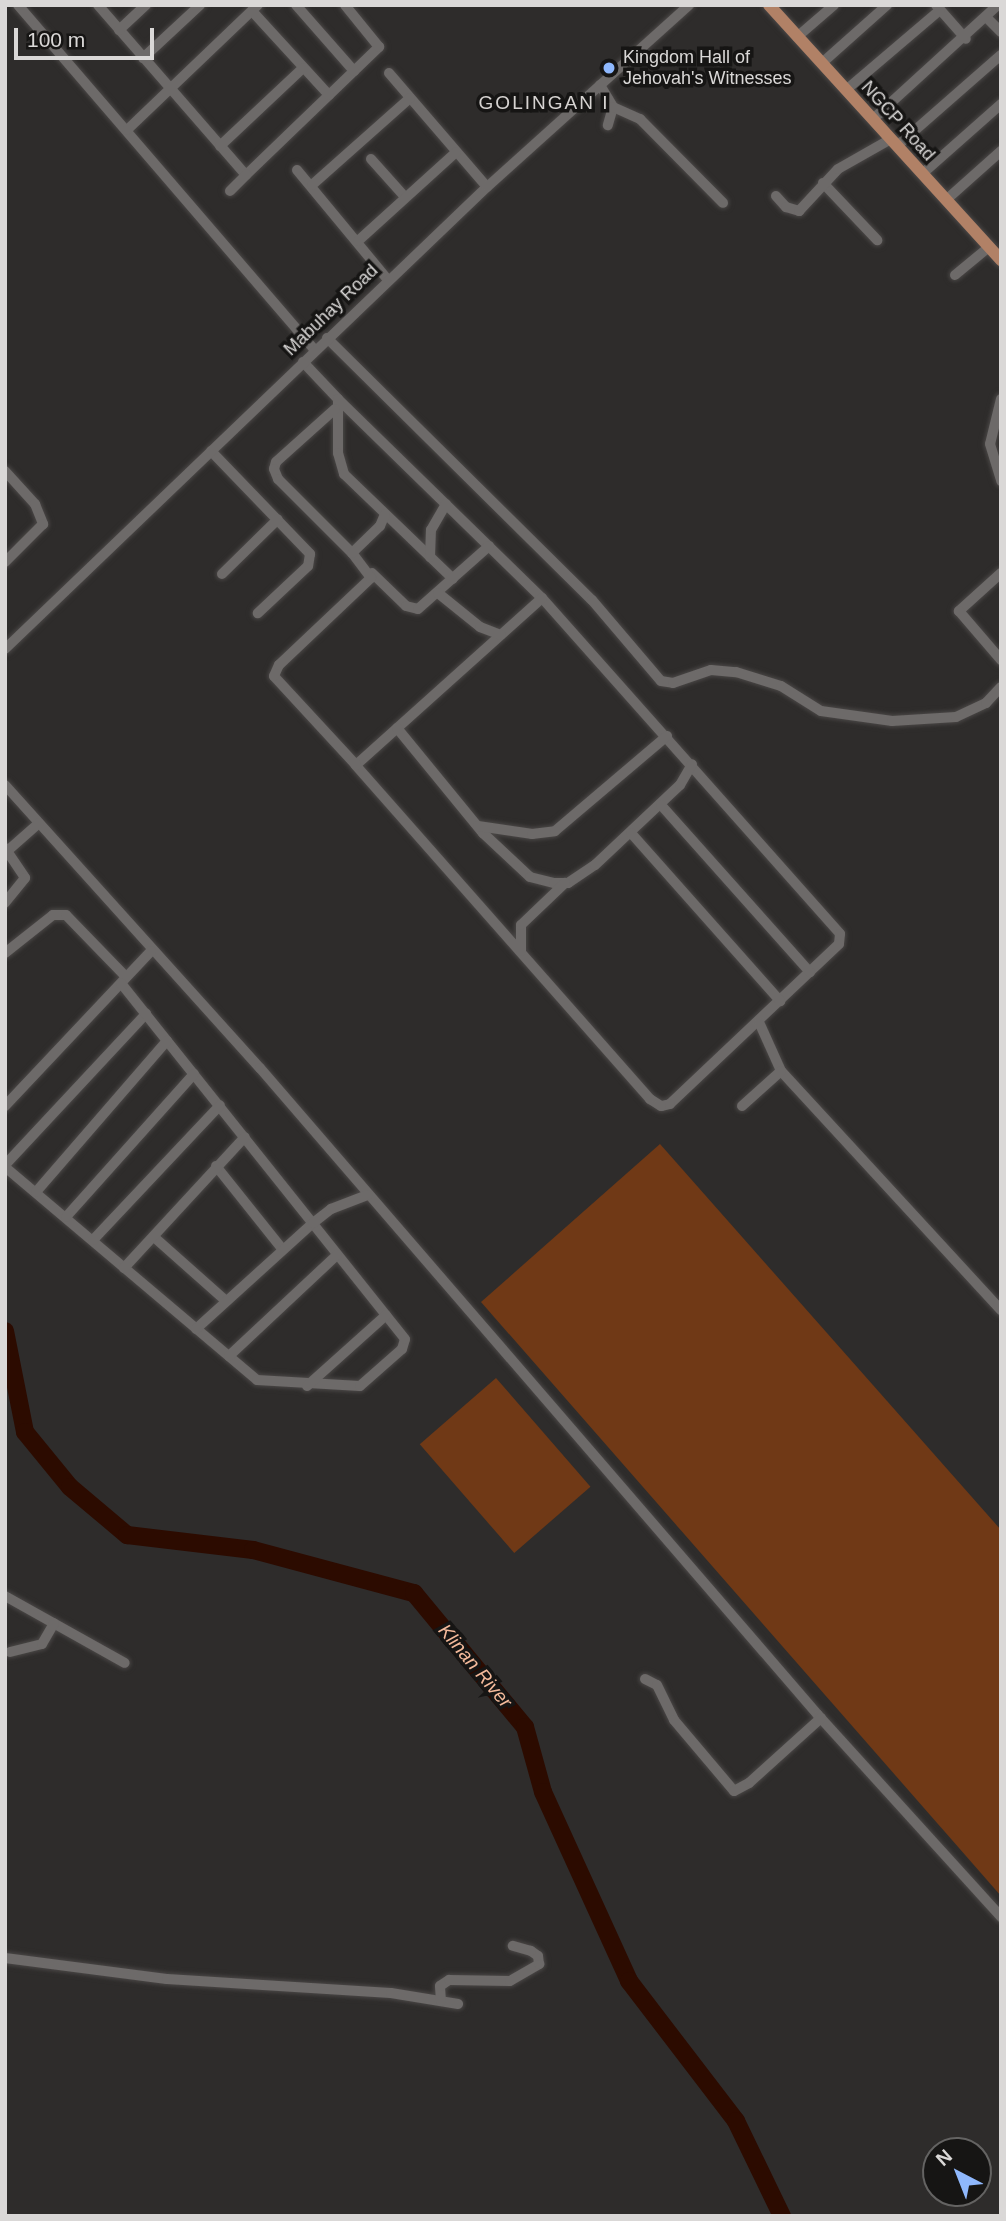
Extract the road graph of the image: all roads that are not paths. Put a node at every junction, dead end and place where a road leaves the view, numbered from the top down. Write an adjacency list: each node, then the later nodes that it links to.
1 (18, 5): 34 (street)
2 (98, 5): 15 (street)
3 (146, 5): 15 (street)
4 (200, 5): 20 (street)
5 (296, 5): 23 (street)
6 (345, 5): 23 (street)
7 (689, 5): 25 (street, Mabuhay Road)
8 (834, 5): 17 (street)
9 (887, 5): 21 (street)
10 (998, 5): 14 (street)
11 (771, 6): 17 (main road, NGCP Road)
12 (255, 8): 22 (street); 26 (street)
13 (938, 8): 18 (street); 27 (street)
14 (987, 18): 16 (street); 18 (street)
15 (119, 30): 20 (street)
16 (1001, 32)
17 (797, 37): 21 (main road, NGCP Road)
18 (966, 39): 32 (street)
19 (1001, 55): 35 (street)
20 (143, 58): 26 (street)
21 (822, 63): 27 (main road, NGCP Road)
22 (303, 68): 28 (street); 36 (street)
23 (354, 71): 28 (street)
24 (389, 73): 29 (street)
25 (600, 85): 31 (street); 45 (street, Mabuhay Road)
26 (171, 89): 34 (street); 36 (street)
27 (846, 90): 32 (main road, NGCP Road)
28 (329, 95): 42 (street)
29 (410, 98): 38 (street); 44 (street)
30 (1001, 104): 41 (street)
31 (613, 107): 33 (street); 50 (street)
32 (873, 119): 35 (main road, NGCP Road)
33 (608, 125)
34 (127, 130): 58 (street)
35 (894, 143): 41 (main road, NGCP Road); 43 (street)
36 (220, 146): 42 (street)
37 (1001, 151): 49 (street)
38 (456, 152): 45 (street); 48 (street)
39 (371, 159): 48 (street)
40 (297, 170): 44 (street)
41 (922, 174): 49 (main road, NGCP Road)
42 (246, 175): 46 (street)
43 (823, 183): 47 (street); 51 (street)
44 (312, 185): 52 (street)
45 (487, 187): 56 (street, Mabuhay Road)
46 (230, 191)
47 (776, 196)
48 (405, 197): 52 (street)
49 (946, 200): 53 (main road, NGCP Road)
50 (723, 203)
51 (877, 240)
52 (358, 241): 56 (street)
53 (989, 247): 54 (main road, NGCP Road); 55 (street)
54 (1001, 260)
55 (955, 275)
56 (388, 280): 57 (street, Mabuhay Road)
57 (327, 338): 58 (street, Mabuhay Road); 82 (street)
58 (315, 350): 59 (street, Mabuhay Road)
59 (303, 362): 61 (street); 62 (street, Mabuhay Road)
60 (1001, 399): 64 (street)
61 (336, 404): 65 (street); 66 (street); 69 (street)
62 (211, 451): 67 (street); 80 (street, Mabuhay Road)
63 (5, 471): 71 (street)
64 (1001, 481)
65 (446, 504): 68 (street); 70 (street)
66 (385, 514): 69 (street); 70 (street)
67 (278, 519): 74 (street); 78 (street)
68 (489, 546): 75 (street); 77 (street)
69 (352, 553): 72 (street)
70 (430, 557): 75 (street)
71 (6, 560)
72 (372, 573): 76 (street); 86 (street)
73 (1001, 573): 81 (street)
74 (222, 574)
75 (453, 579): 76 (street)
76 (438, 593): 79 (street)
77 (542, 598): 79 (street); 84 (street)
78 (258, 613)
79 (501, 635): 83 (street)
80 (5, 649)
81 (1001, 660)
82 (1001, 687)
83 (397, 728): 86 (street); 90 (street)
84 (667, 736): 85 (street); 90 (street)
85 (692, 764): 88 (street); 98 (street)
86 (356, 765): 96 (street)
87 (5, 785): 89 (street)
88 (661, 805): 91 (street); 98 (street)
89 (38, 822): 92 (street); 95 (street)
90 (478, 826): 93 (street)
91 (631, 833): 93 (street); 100 (street)
92 (6, 851): 94 (street)
93 (565, 883): 96 (street)
94 (5, 903)
95 (151, 951): 99 (street); 113 (street)
96 (522, 951): 102 (street)
97 (5, 953): 99 (street)
98 (810, 972): 100 (street)
99 (123, 980): 101 (street); 107 (street)
100 (780, 1001): 102 (street)
101 (146, 1014): 103 (street); 110 (street)
102 (759, 1022): 104 (street)
103 (167, 1041): 105 (street); 112 (street)
104 (781, 1071): 108 (street); 122 (street)
105 (194, 1074): 106 (street); 114 (street)
106 (219, 1105): 109 (street); 117 (street)
107 (5, 1106)
108 (742, 1106)
109 (245, 1137): 111 (street); 115 (street)
110 (5, 1166): 112 (street)
111 (216, 1166): 116 (street); 118 (street)
112 (36, 1192): 114 (street)
113 (367, 1195): 115 (street); 132 (street)
114 (66, 1217): 117 (street)
115 (313, 1223): 118 (street); 119 (street)
116 (154, 1237): 120 (street); 121 (street)
117 (93, 1240): 120 (street)
118 (282, 1250): 121 (street)
119 (337, 1255): 123 (street); 125 (street)
120 (124, 1268): 124 (street)
121 (226, 1301): 124 (street)
122 (1001, 1310)
123 (386, 1315): 126 (street); 126 (street)
124 (196, 1329): 125 (street)
125 (229, 1356): 126 (street)
126 (307, 1386)
127 (5, 1596): 128 (street)
128 (54, 1623): 129 (street); 130 (street)
129 (10, 1652)
130 (125, 1663)
131 (645, 1679): 132 (street)
132 (821, 1718): 133 (street)
133 (1001, 1917)
134 (513, 1946): 136 (street)
135 (5, 1958): 136 (street)
136 (441, 2001): 137 (street)
137 (458, 2004)

